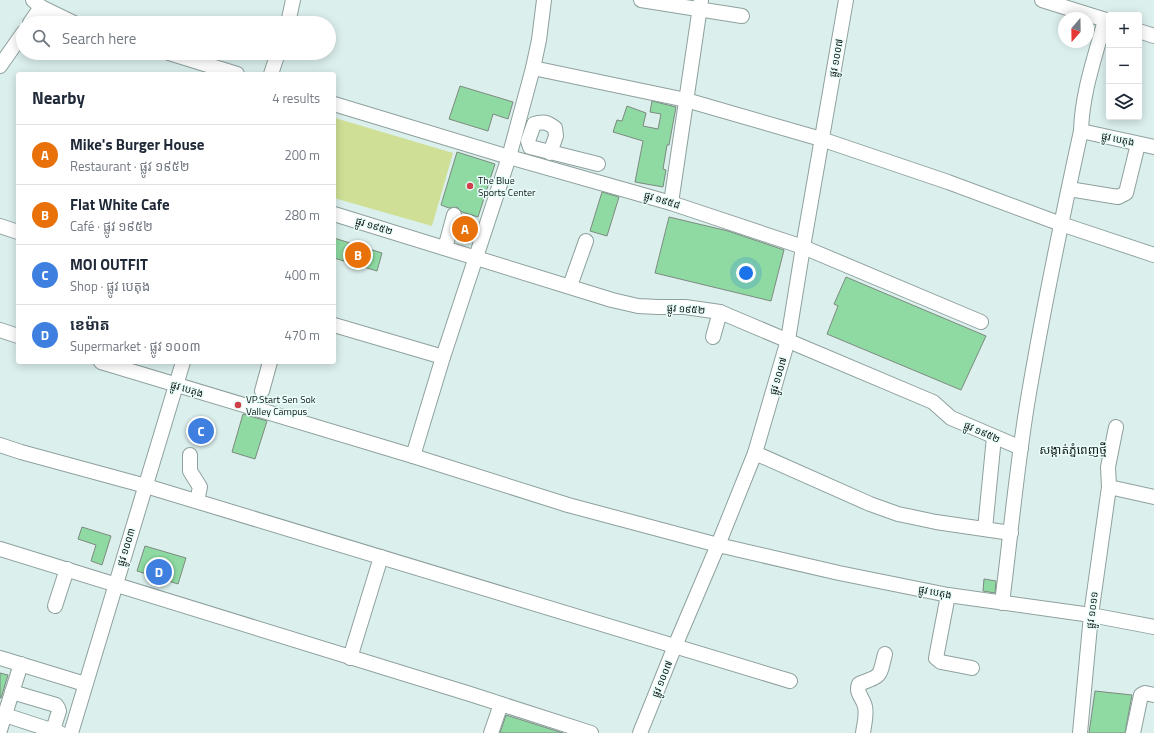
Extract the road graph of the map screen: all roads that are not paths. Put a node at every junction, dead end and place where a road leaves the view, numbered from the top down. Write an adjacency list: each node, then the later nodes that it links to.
1 (293, 0): 10 (street)
2 (544, 0): 20 (street)
3 (641, 0): 7 (street)
4 (846, 0): 26 (street, ផ្លូវ ១០០៧)
5 (1042, 0): 12 (street)
6 (37, 3): 8 (street); 9 (street)
7 (700, 5): 11 (street); 23 (street)
8 (32, 16)
9 (61, 16)
10 (290, 16)
11 (742, 16)
12 (1106, 21)
13 (1106, 24): 25 (street)
14 (1142, 32): 15 (street)
15 (1154, 36)
16 (16, 43): 19 (street)
17 (192, 60): 21 (street)
18 (276, 60): 22 (street)
19 (0, 66)
20 (533, 68): 23 (street); 30 (street)
21 (231, 72)
22 (272, 72)
23 (686, 100): 26 (street); 35 (street)
24 (336, 105): 30 (street, ផ្លូវ ១៩៥៨)
25 (1081, 132): 27 (street, ផ្លូវ បេតុង); 34 (street)
26 (821, 139): 38 (street); 42 (street, ផ្លូវ ១០០៧)
27 (1138, 144): 28 (street, ផ្លូវ បេតុង); 34 (street)
28 (1154, 147)
29 (550, 153): 31 (street)
30 (509, 157): 33 (street, ផ្លូវ ១៩៥៨); 45 (street)
31 (577, 160): 32 (street); 33 (street)
32 (598, 164)
33 (574, 175): 35 (street, ផ្លូវ ១៩៥៨)
34 (1069, 189): 38 (street)
35 (671, 203): 42 (street, ផ្លូវ ១៩៥៨)
36 (336, 215): 43 (street, ផ្លូវ ១៩៥២)
37 (454, 215): 43 (street)
38 (1061, 224): 44 (street); 63 (street)
39 (0, 226): 40 (street)
40 (16, 231)
41 (586, 241): 46 (street)
42 (803, 246): 48 (street, ផ្លូវ ១៩៥៨); 53 (street, ផ្លូវ ១០០៧)
43 (445, 248): 45 (street, ផ្លូវ ១៩៥២)
44 (1154, 255)
45 (476, 258): 46 (street, ផ្លូវ ១៩៥២); 54 (street)
46 (570, 286): 47 (street, ផ្លូវ ១៩៥២)
47 (720, 312): 52 (street); 53 (street, ផ្លូវ ១៩៥២)
48 (981, 322)
49 (336, 326): 54 (street)
50 (0, 330): 51 (street)
51 (16, 335)
52 (713, 337)
53 (788, 340): 61 (street, ផ្លូវ ១៩៥២); 64 (street, ផ្លូវ ១០០៧)
54 (443, 357): 66 (street)
55 (108, 364): 58 (street, ផ្លូវ បេតុង)
56 (182, 364): 58 (street, ផ្លូវ ១០០៣)
57 (269, 364): 59 (street)
58 (176, 385): 66 (street, ផ្លូវ បេតុង); 67 (street, ផ្លូវ ១០០៣)
59 (262, 391)
60 (1116, 427): 68 (street, ផ្លូវ ១០១១)
61 (994, 437): 63 (street, ផ្លូវ ១៩៥២); 71 (street)
62 (0, 445): 67 (street)
63 (1021, 448): 72 (street)
64 (755, 453): 71 (street); 73 (street, ផ្លូវ ១០០៧)
65 (190, 455): 70 (street)
66 (413, 456): 73 (street, ផ្លូវ បេតុង)
67 (146, 486): 70 (street); 77 (street, ផ្លូវ ១០០៣)
68 (1109, 487): 69 (street); 81 (street, ផ្លូវ ១០១១)
69 (1154, 497)
70 (197, 501): 75 (street)
71 (984, 529): 72 (street)
72 (1011, 532): 79 (street)
73 (718, 545): 78 (street, ផ្លូវ បេតុង); 83 (street, ផ្លូវ ១០០៧)
74 (0, 549): 76 (street)
75 (380, 557): 83 (street); 86 (street)
76 (67, 569): 77 (street); 80 (street)
77 (115, 584): 86 (street); 90 (street, ផ្លូវ ១០០៣)
78 (948, 595): 79 (street, ផ្លូវ បេតុង); 88 (street)
79 (1002, 603): 81 (street, ផ្លូវ បេតុង)
80 (55, 606)
81 (1090, 615): 82 (street, ផ្លូវ បេតុង); 102 (street, ផ្លូវ ១០១១)
82 (1154, 627)
83 (675, 646): 89 (street); 100 (street, ផ្លូវ ១០០៧)
84 (885, 654): 101 (street)
85 (0, 658): 87 (street)
86 (350, 658): 93 (street)
87 (21, 664): 90 (street); 91 (street)
88 (972, 668)
89 (790, 681)
90 (85, 684): 97 (street, ផ្លូវ ១០០៣)
91 (12, 692): 94 (street); 96 (street)
92 (1154, 695): 103 (street)
93 (500, 704): 98 (street); 99 (street)
94 (5, 715): 95 (street); 96 (street)
95 (0, 730)
96 (55, 732)
97 (71, 733)
98 (491, 733)
99 (591, 733)
100 (640, 733)
101 (863, 733)
102 (1080, 733)
103 (1133, 733)

